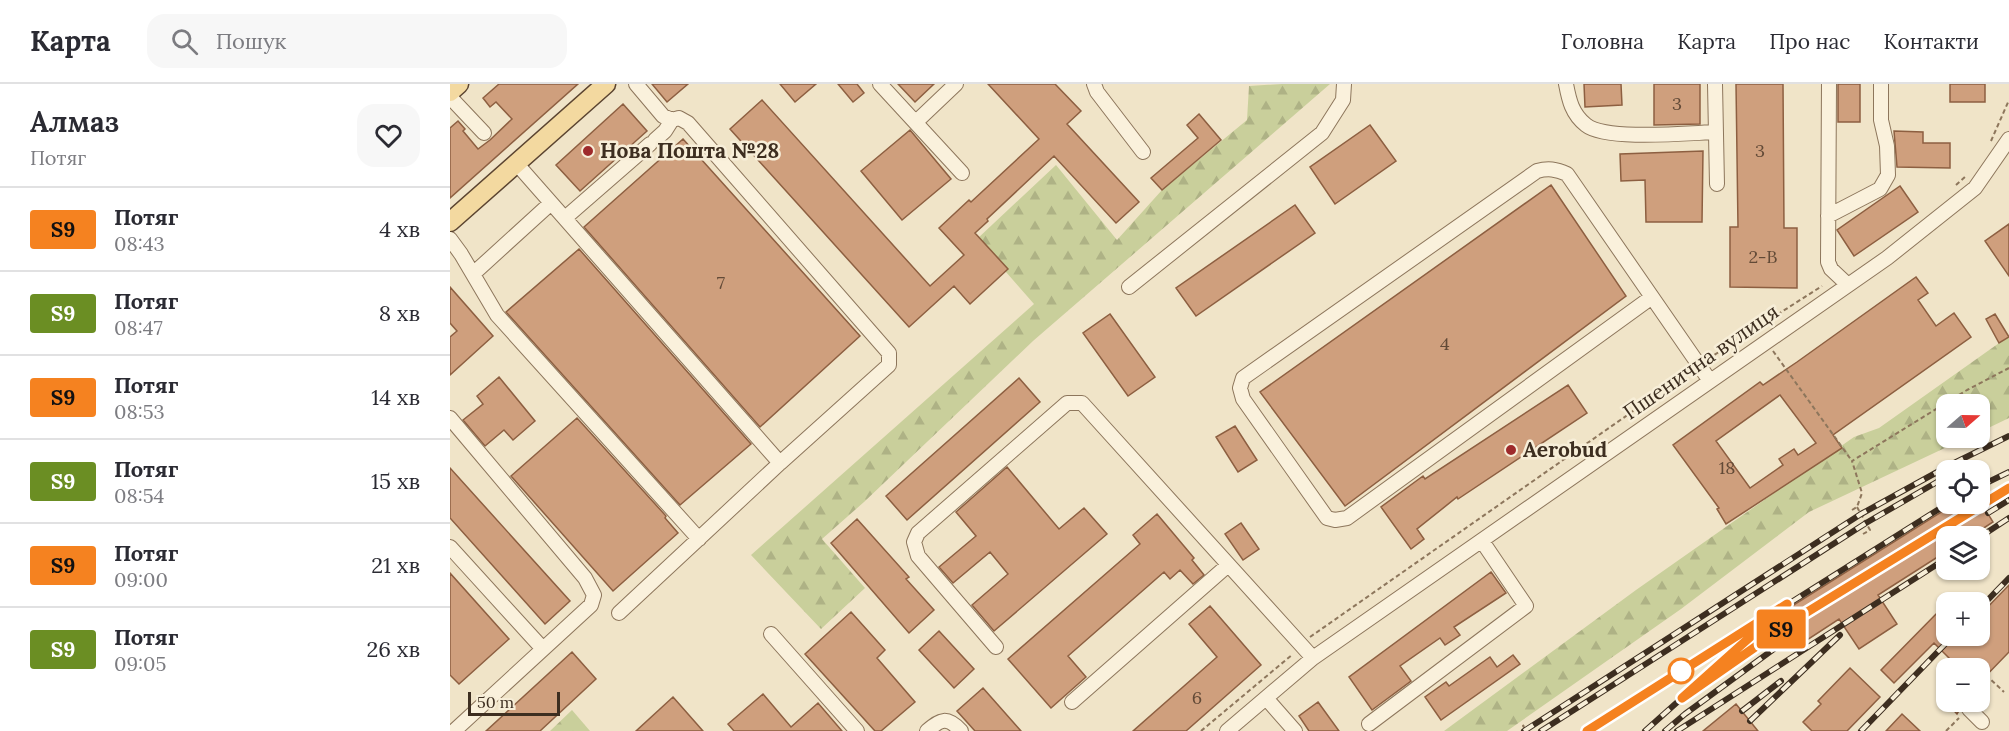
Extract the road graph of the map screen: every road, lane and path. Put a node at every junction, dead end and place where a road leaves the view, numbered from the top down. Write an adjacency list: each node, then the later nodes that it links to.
1 (459, 84): 12 (main road)
2 (606, 84): 22 (main road)
3 (636, 84): 15 (street)
4 (880, 84): 16 (street)
5 (956, 84): 16 (street)
6 (1094, 84): 21 (street)
7 (1344, 84): 34 (street)
8 (1566, 84): 17 (street)
9 (1715, 84): 17 (street)
10 (1828, 84): 28 (street)
11 (1881, 84): 28 (street)
12 (450, 92)
13 (450, 97): 18 (street)
14 (2009, 100): 20 (path)
15 (672, 120): 29 (street); 42 (street)
16 (916, 122): 24 (street)
17 (1716, 132): 25 (street)
18 (484, 133)
19 (2009, 139): 33 (street, Пшенична вулиця)
20 (1986, 148)
21 (1143, 152)
22 (516, 163): 27 (street); 30 (main road)
23 (1971, 171): 26 (path)
24 (962, 173)
25 (1717, 184)
26 (1955, 186)
27 (551, 203): 29 (street); 32 (street)
28 (1828, 216): 33 (street)
29 (565, 218): 42 (street)
30 (450, 222)
31 (450, 240): 32 (street)
32 (473, 274): 46 (street)
33 (1843, 281): 36 (street, Пшенична вулиця); 37 (path)
34 (1129, 287)
35 (1652, 297): 35 (street); 37 (street)
36 (1767, 342): 39 (street, Пшенична вулиця); 41 (path)
37 (1699, 365): 39 (street); 53 (path)
38 (2009, 368): 41 (path)
39 (1710, 381): 47 (street, Пшенична вулиця)
40 (450, 418): 54 (street)
41 (1852, 461): 43 (path)
42 (780, 464): 46 (street)
43 (1857, 507): 44 (path); 45 (path)
44 (1852, 510)
45 (1863, 534)
46 (699, 539): 50 (street)
47 (1482, 541): 55 (street, Пшенична вулиця); 63 (street)
48 (450, 547): 54 (street)
49 (1227, 566): 52 (street); 53 (street); 59 (street)
50 (619, 613)
51 (771, 634): 66 (street)
52 (996, 647)
53 (1302, 647): 55 (street); 69 (path)
54 (543, 649): 65 (street)
55 (1313, 658): 58 (street, Пшенична вулиця)
56 (1990, 679): 57 (path)
57 (2004, 692)
58 (1266, 698): 70 (street, Пшенична вулиця); 71 (street)
59 (1072, 702)
60 (1966, 712): 73 (path)
61 (1972, 712): 62 (street)
62 (1982, 722)
63 (1369, 724)
64 (1524, 725): 72 (path)
65 (454, 731)
66 (857, 731)
67 (927, 731): 68 (street)
68 (961, 731)
69 (1201, 731)
70 (1227, 731)
71 (1295, 731)
72 (1527, 731)
73 (1946, 731)

